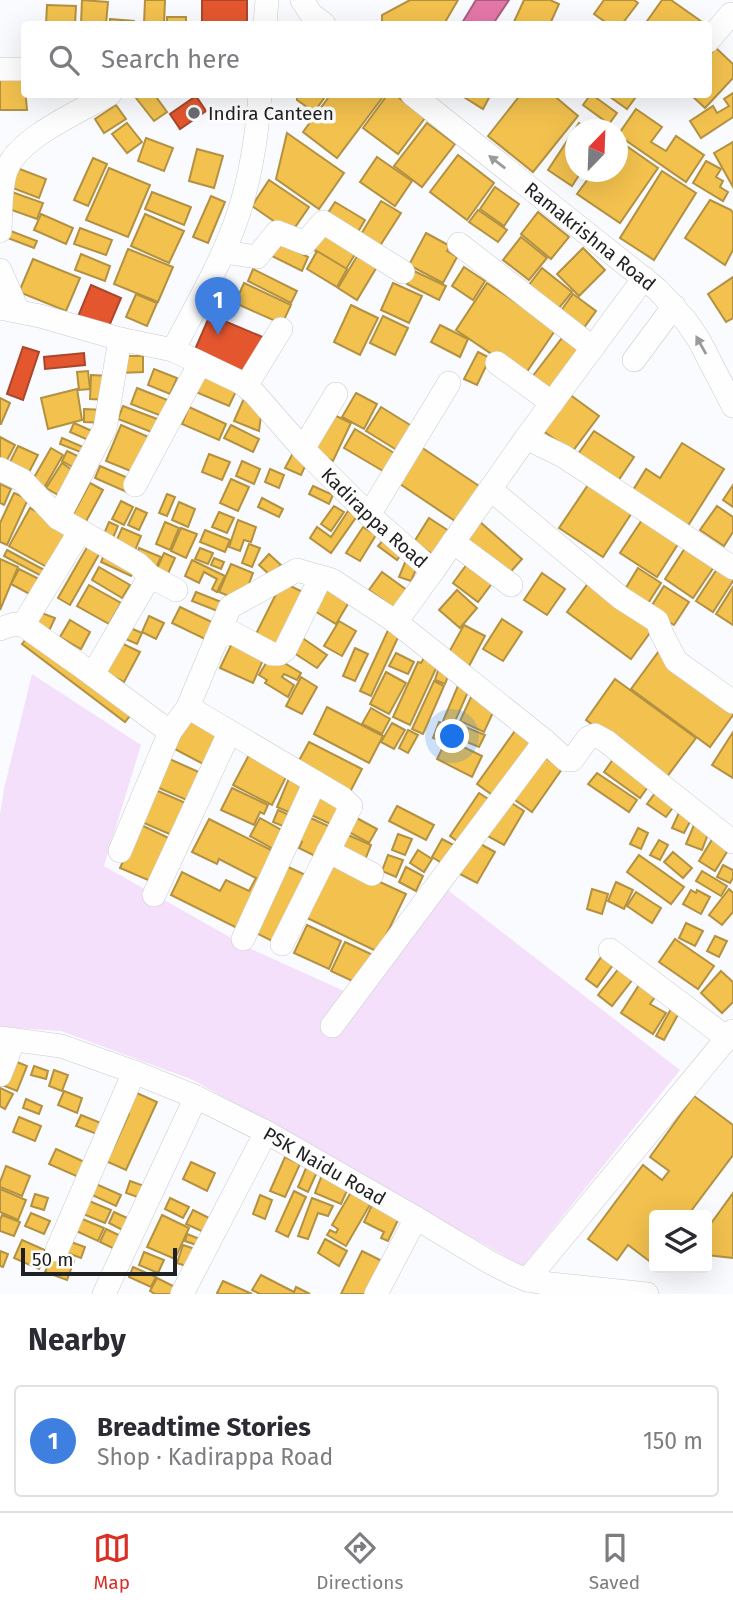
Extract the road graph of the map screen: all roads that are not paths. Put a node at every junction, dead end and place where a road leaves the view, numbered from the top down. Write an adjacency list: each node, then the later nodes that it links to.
1 (267, 0): 4 (street)
2 (302, 0): 5 (street)
3 (727, 10): 6 (street)
4 (265, 21)
5 (320, 21)
6 (712, 36)
7 (0, 69): 8 (street)
8 (21, 69)
9 (103, 98): 12 (street)
10 (260, 98): 14 (street)
11 (417, 98): 17 (street, Ramakrishna Road, one-way to 11)
12 (0, 231)
13 (459, 244): 22 (street)
14 (224, 252): 16 (street); 23 (street)
15 (0, 270): 19 (street)
16 (403, 272)
17 (644, 278): 18 (street, Ramakrishna Road); 22 (street, Kadirappa Road)
18 (674, 306): 24 (street); 31 (street, Ramakrishna Road, one-way to 18)
19 (9, 310): 21 (street, Kadirappa Road)
20 (281, 329): 28 (street)
21 (120, 339): 23 (street, Kadirappa Road); 38 (street)
22 (593, 348): 30 (street, Kadirappa Road)
23 (173, 350): 25 (street, Kadirappa Road)
24 (634, 360)
25 (200, 363): 28 (street, Kadirappa Road); 35 (street)
26 (497, 363): 30 (street)
27 (449, 383): 37 (street)
28 (246, 386): 33 (street, Kadirappa Road)
29 (336, 394): 33 (street)
30 (552, 403): 32 (street, Kadirappa Road)
31 (733, 406)
32 (526, 438): 36 (street, Kadirappa Road); 41 (street)
33 (303, 449): 37 (street, Kadirappa Road)
34 (0, 469): 38 (street)
35 (135, 485)
36 (490, 489): 40 (street, Kadirappa Road); 51 (street)
37 (369, 515): 42 (street, Kadirappa Road)
38 (58, 518): 39 (street)
39 (80, 530): 43 (street); 48 (street)
40 (453, 542): 42 (street, Kadirappa Road); 45 (street)
41 (733, 568)
42 (433, 571): 47 (street)
43 (150, 576): 46 (street); 50 (street)
44 (325, 579): 47 (street); 49 (street); 49 (street)
45 (511, 585)
46 (176, 590)
47 (396, 622): 55 (street)
48 (11, 627): 50 (street)
49 (216, 640): 52 (street)
50 (93, 674): 53 (street)
51 (733, 702)
52 (188, 707): 53 (street); 54 (street)
53 (170, 732): 58 (street)
54 (229, 733): 56 (street); 61 (street)
55 (545, 741): 57 (street); 65 (street)
56 (315, 782): 59 (street); 62 (street)
57 (733, 842)
58 (120, 851)
59 (328, 851): 60 (street); 63 (street)
60 (372, 874)
61 (154, 895)
62 (243, 939)
63 (282, 944)
64 (610, 950): 66 (street)
65 (332, 1026)
66 (730, 1034): 74 (street)
67 (7, 1039): 68 (street, PSK Naidu Road); 69 (street)
68 (134, 1072): 70 (street, PSK Naidu Road); 73 (street)
69 (0, 1075)
70 (196, 1097): 71 (street, PSK Naidu Road); 75 (street)
71 (266, 1132): 72 (street, PSK Naidu Road); 76 (street)
72 (416, 1218): 74 (street, PSK Naidu Road); 77 (street)
73 (57, 1250)
74 (527, 1280): 78 (street, PSK Naidu Road)
75 (104, 1294)
76 (183, 1294)
77 (376, 1294)
78 (647, 1294)

